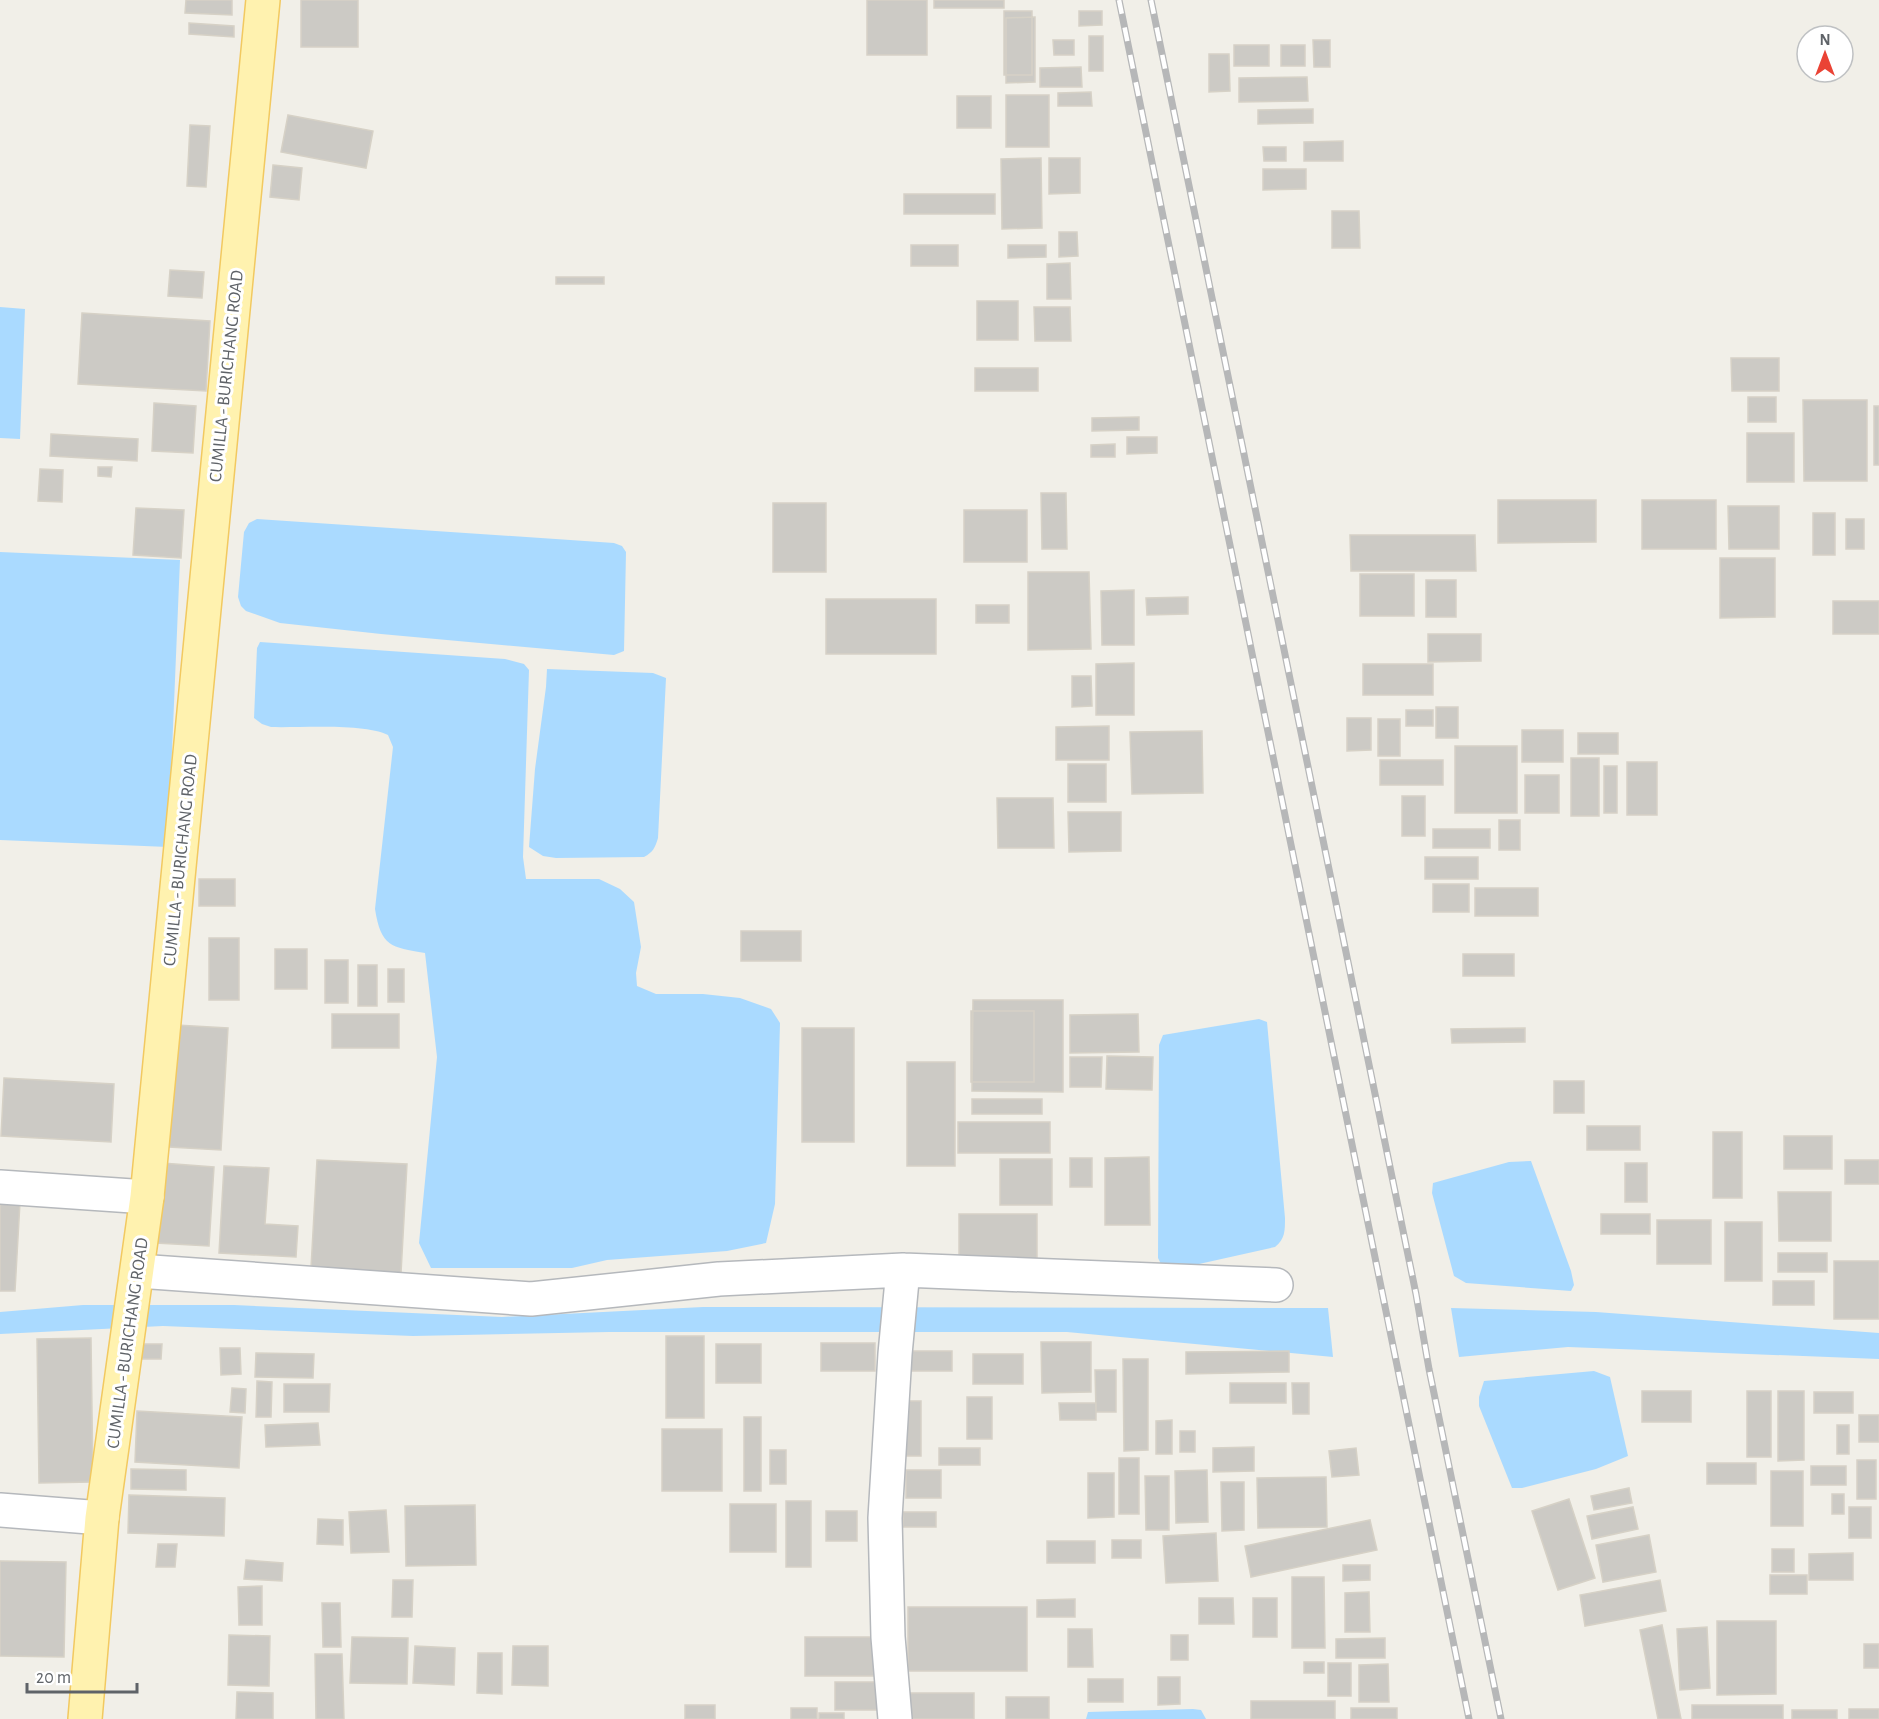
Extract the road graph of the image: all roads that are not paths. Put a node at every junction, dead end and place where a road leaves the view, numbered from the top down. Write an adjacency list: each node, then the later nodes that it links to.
1 (263, 0): 3 (main road, CUMILLA - BURICHANG ROAD)
2 (0, 1187): 3 (street)
3 (147, 1197): 4 (main road, CUMILLA - BURICHANG ROAD)
4 (138, 1271): 5 (street); 8 (main road, CUMILLA - BURICHANG ROAD)
5 (901, 1285): 6 (street); 10 (street)
6 (1276, 1285)
7 (0, 1510): 8 (street)
8 (102, 1518): 9 (main road, CUMILLA - BURICHANG ROAD)
9 (85, 1719)
10 (895, 1719)

